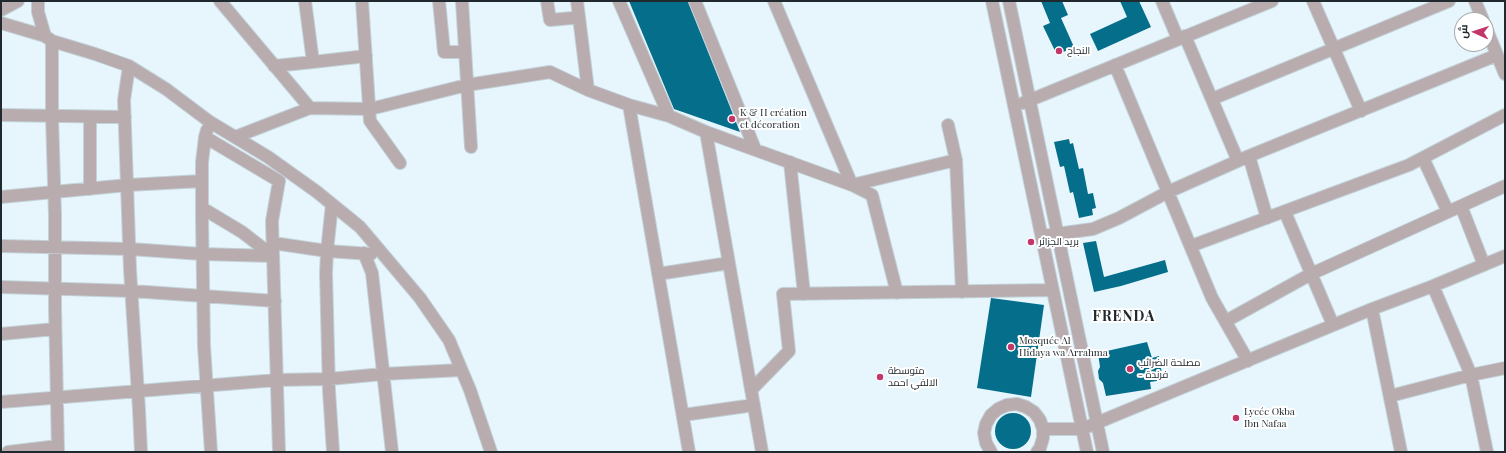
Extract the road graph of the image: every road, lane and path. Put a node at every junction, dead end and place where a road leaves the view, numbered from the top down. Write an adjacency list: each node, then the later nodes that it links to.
1 (18, 1): 20 (street)
2 (38, 1): 25 (street)
3 (220, 1): 34 (street)
4 (305, 1): 31 (street)
5 (362, 1): 30 (street)
6 (439, 1): 28 (street)
7 (462, 1): 28 (street)
8 (547, 1): 22 (street)
9 (577, 1): 22 (street)
10 (619, 1): 48 (street)
11 (695, 1): 57 (street)
12 (774, 1): 66 (street)
13 (992, 1): 41 (street)
14 (1009, 1): 39 (street)
15 (1162, 1): 24 (street)
16 (1272, 1): 24 (street)
17 (1313, 1): 26 (street)
18 (1449, 1): 26 (street)
19 (1475, 1): 21 (street)
20 (1, 10)
21 (1480, 12)
22 (579, 19): 37 (street)
23 (1, 23): 25 (street)
24 (1181, 38): 32 (street); 38 (street)
25 (49, 39): 33 (street); 47 (street)
26 (1334, 48): 38 (street); 44 (street)
27 (1494, 48): 29 (street)
28 (465, 52): 36 (street)
29 (1497, 55): 35 (street); 44 (street)
30 (366, 56): 31 (street); 43 (street)
31 (313, 62): 34 (street)
32 (1115, 65): 39 (street); 70 (street)
33 (129, 66): 50 (street); 51 (street)
34 (274, 66): 42 (street)
35 (1505, 74)
36 (467, 84): 37 (street); 43 (street); 56 (street)
37 (588, 90): 40 (street)
38 (1212, 99): 62 (street)
39 (1030, 100): 41 (street); 78 (street)
40 (629, 105): 48 (street); 93 (street)
41 (1015, 106): 79 (street)
42 (310, 108): 43 (street); 55 (street)
43 (370, 109): 63 (street)
44 (1361, 111): 58 (street)
45 (1505, 114): 59 (street)
46 (1, 115): 47 (street)
47 (52, 116): 49 (street); 69 (street)
48 (669, 116): 53 (street)
49 (90, 117): 50 (street); 68 (street)
50 (125, 117): 65 (street)
51 (210, 122): 54 (street); 55 (street)
52 (948, 125): 60 (street)
53 (706, 132): 57 (street); 91 (street)
54 (205, 137): 64 (street); 80 (street)
55 (235, 137): 72 (street)
56 (471, 147)
57 (755, 149): 61 (street)
58 (1249, 156): 62 (street); 77 (street)
59 (1423, 158): 75 (street); 76 (street)
60 (956, 160): 66 (street); 100 (street)
61 (790, 162): 66 (street); 102 (street)
62 (1238, 162): 70 (street)
63 (400, 163)
64 (202, 181): 65 (street); 74 (street)
65 (128, 185): 68 (street); 84 (street)
66 (852, 185): 101 (street)
67 (1505, 186): 73 (street)
68 (90, 189): 69 (street)
69 (54, 192): 71 (street); 82 (street)
70 (1168, 192): 78 (street); 83 (street)
71 (1, 197)
72 (332, 204): 85 (street); 88 (street)
73 (1461, 206): 76 (street); 92 (street)
74 (202, 208): 87 (street); 89 (street)
75 (1285, 212): 77 (street); 94 (street)
76 (1448, 212): 94 (street)
77 (1267, 218): 83 (street)
78 (1058, 234): 79 (street); 126 (street)
79 (1042, 236): 98 (street)
80 (273, 243): 85 (street); 89 (street)
81 (1, 246): 82 (street)
82 (55, 246): 84 (street); 97 (street)
83 (1191, 246): 106 (street)
84 (130, 249): 87 (street); 99 (street)
85 (327, 251): 86 (street); 116 (street)
86 (364, 253): 88 (street); 114 (street)
87 (202, 254): 89 (street); 103 (street)
88 (384, 255): 113 (street)
89 (273, 256): 104 (street)
90 (1505, 256): 92 (street)
91 (729, 263): 93 (street); 119 (street)
92 (1484, 265): 95 (street)
93 (658, 274): 125 (street)
94 (1312, 274): 106 (street); 107 (street)
95 (1433, 286): 105 (street); 115 (street)
96 (1, 287): 97 (street)
97 (55, 289): 99 (street); 108 (street)
98 (1053, 290): 100 (street); 128 (street)
99 (132, 291): 103 (street); 120 (street)
100 (962, 292): 101 (street)
101 (897, 293): 102 (street)
102 (804, 294): 119 (street)
103 (203, 297): 104 (street); 118 (street)
104 (275, 301): 117 (street)
105 (1372, 309): 107 (street); 122 (street)
106 (1226, 321): 111 (street)
107 (1333, 326): 111 (street)
108 (55, 329): 109 (street); 121 (street)
109 (1, 334)
110 (1505, 358): 115 (street)
111 (1248, 361): 126 (street)
112 (1505, 368): 115 (street)
113 (461, 370): 114 (street); 136 (street)
114 (383, 374): 116 (street); 135 (street)
115 (1471, 375): 122 (street); 144 (street)
116 (329, 379): 117 (street); 134 (street)
117 (277, 380): 118 (street); 133 (street)
118 (206, 386): 120 (street); 132 (street)
119 (751, 390): 124 (street)
120 (138, 391): 121 (street); 131 (street)
121 (57, 396): 123 (street); 129 (street)
122 (1390, 396): 143 (street)
123 (1, 402)
124 (754, 405): 125 (street); 138 (street)
125 (683, 415): 137 (street)
126 (1097, 423): 128 (street); 142 (street)
127 (1043, 429): 128 (street); 139 (street); 140 (street)
128 (1082, 429): 141 (street)
129 (58, 449): 130 (street)
130 (8, 452)
131 (141, 452)
132 (211, 452)
133 (279, 452)
134 (333, 452)
135 (392, 452)
136 (491, 452)
137 (689, 452)
138 (762, 452)
139 (991, 452)
140 (1037, 452)
141 (1087, 452)
142 (1103, 452)
143 (1401, 452)
144 (1487, 452)

